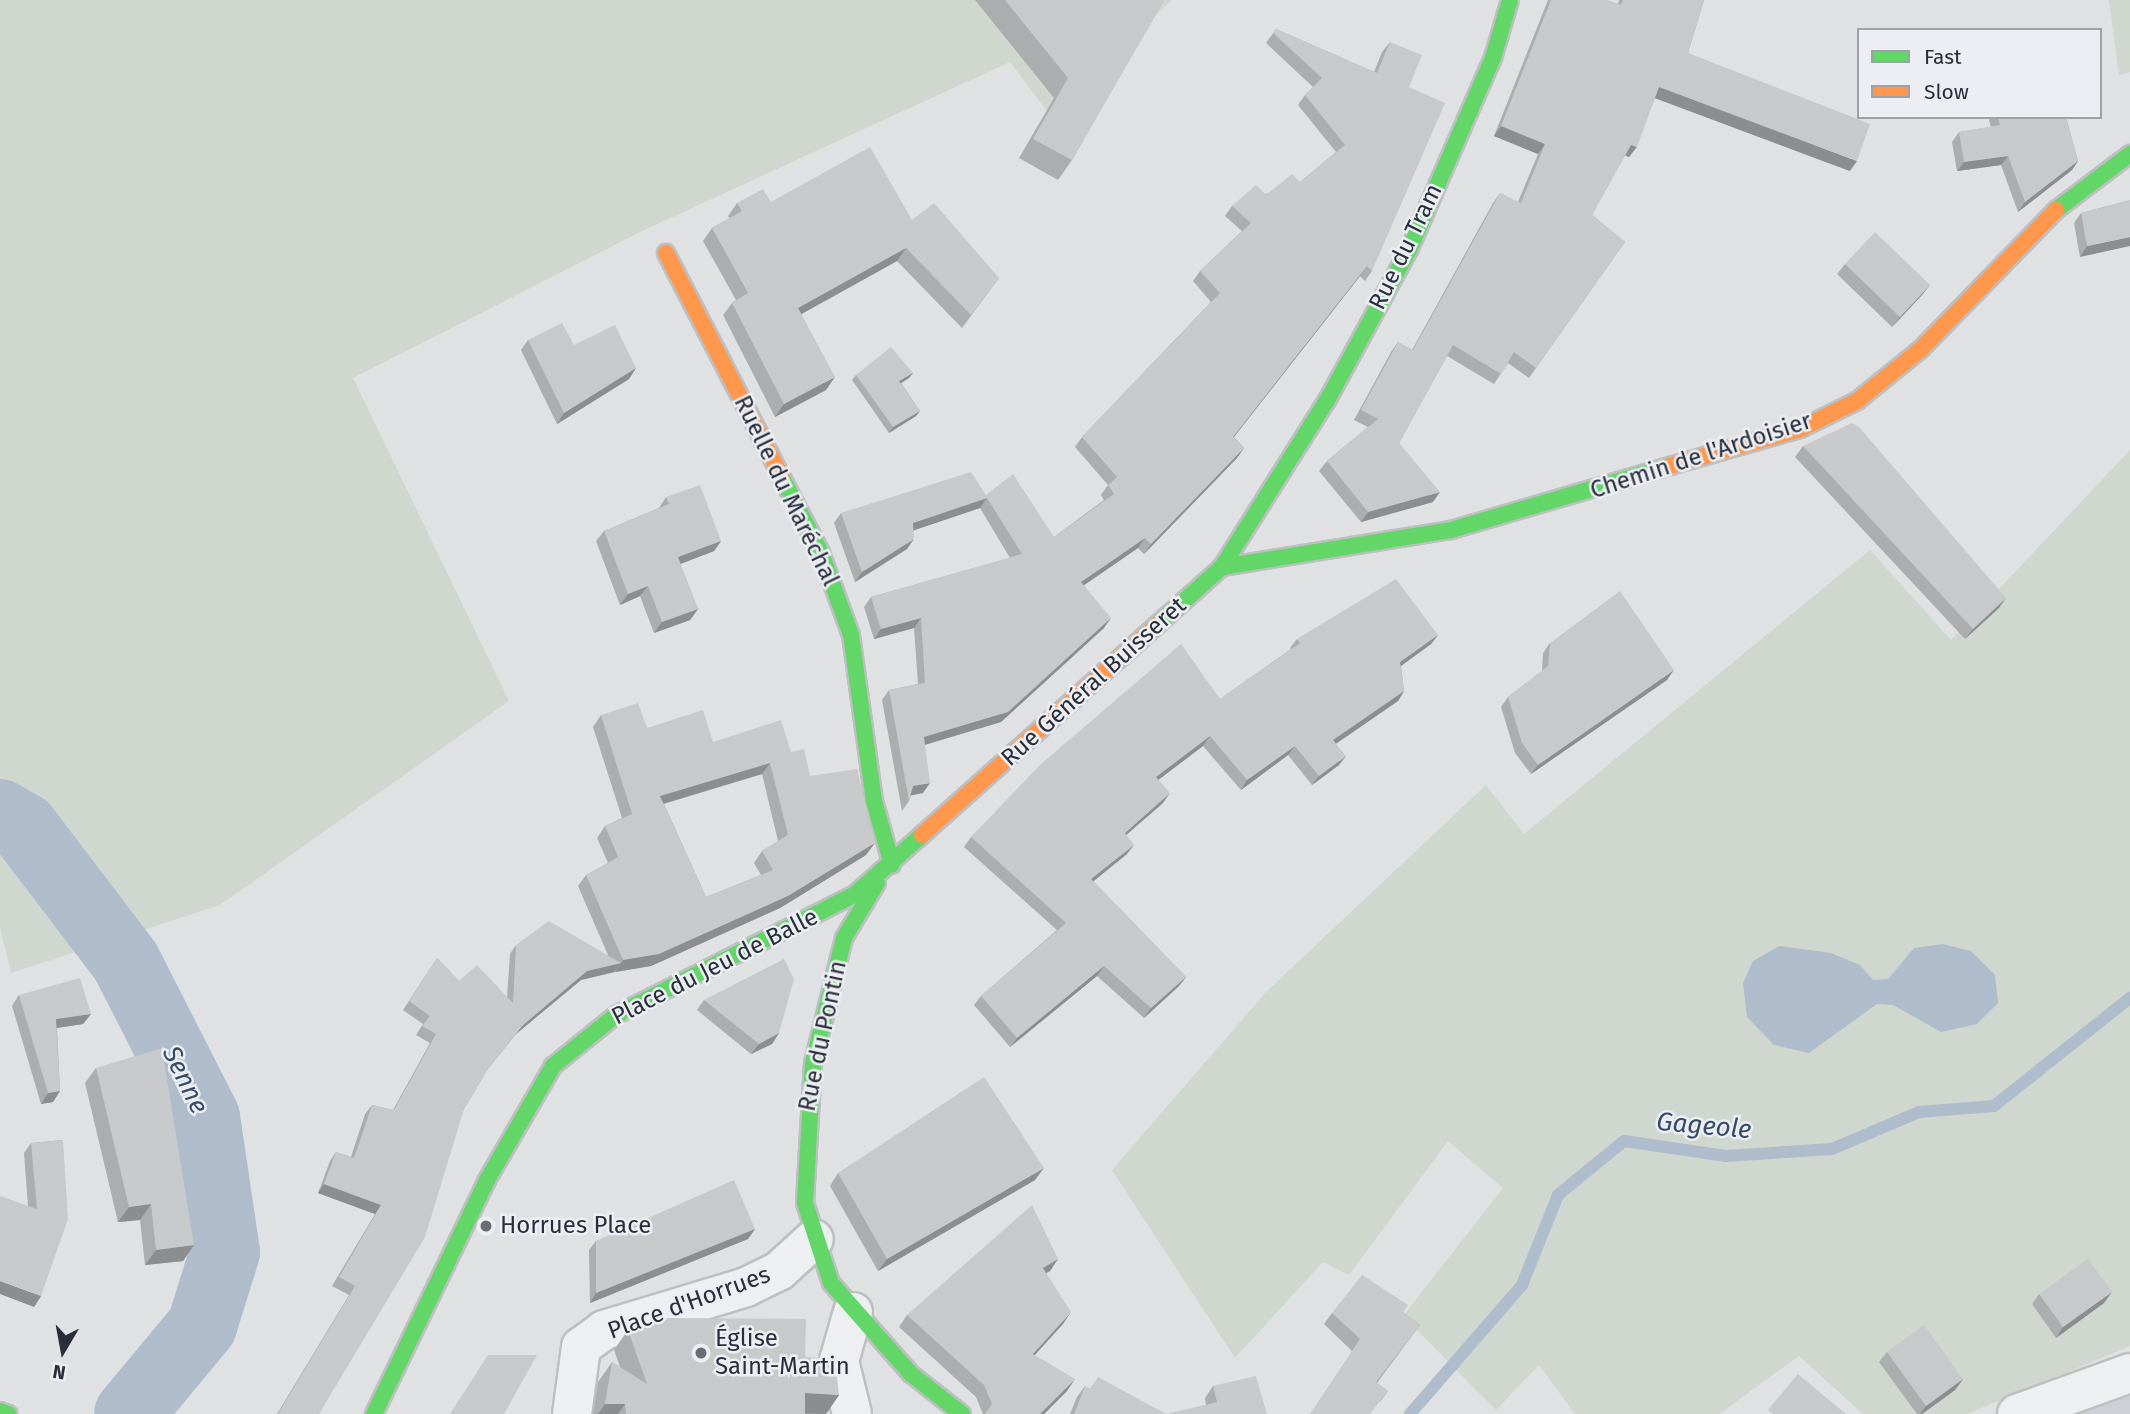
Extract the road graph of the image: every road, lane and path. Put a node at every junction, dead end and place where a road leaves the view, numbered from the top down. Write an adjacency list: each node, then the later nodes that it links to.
1 (1510, 0): 4 (street, Rue du Tram)
2 (2130, 155): 5 (street, Chemin de l'Ardoisier)
3 (666, 253): 6 (street, Ruelle du Maréchal)
4 (1275, 481): 5 (street, Rue Général Buisseret)
5 (1222, 567): 6 (street, Rue Général Buisseret)
6 (892, 865): 7 (street, Rue du Pontin); 12 (street, Place du Jeu de Balle)
7 (814, 1239): 8 (street, Rue du Pontin); 13 (street, Place d'Horrues)
8 (853, 1312): 14 (street); 15 (street, Rue du Pontin)
9 (2130, 1373): 16 (street)
10 (0, 1411): 11 (street)
11 (8, 1414)
12 (374, 1414)
13 (572, 1414)
14 (852, 1414)
15 (962, 1414)
16 (2017, 1414)

